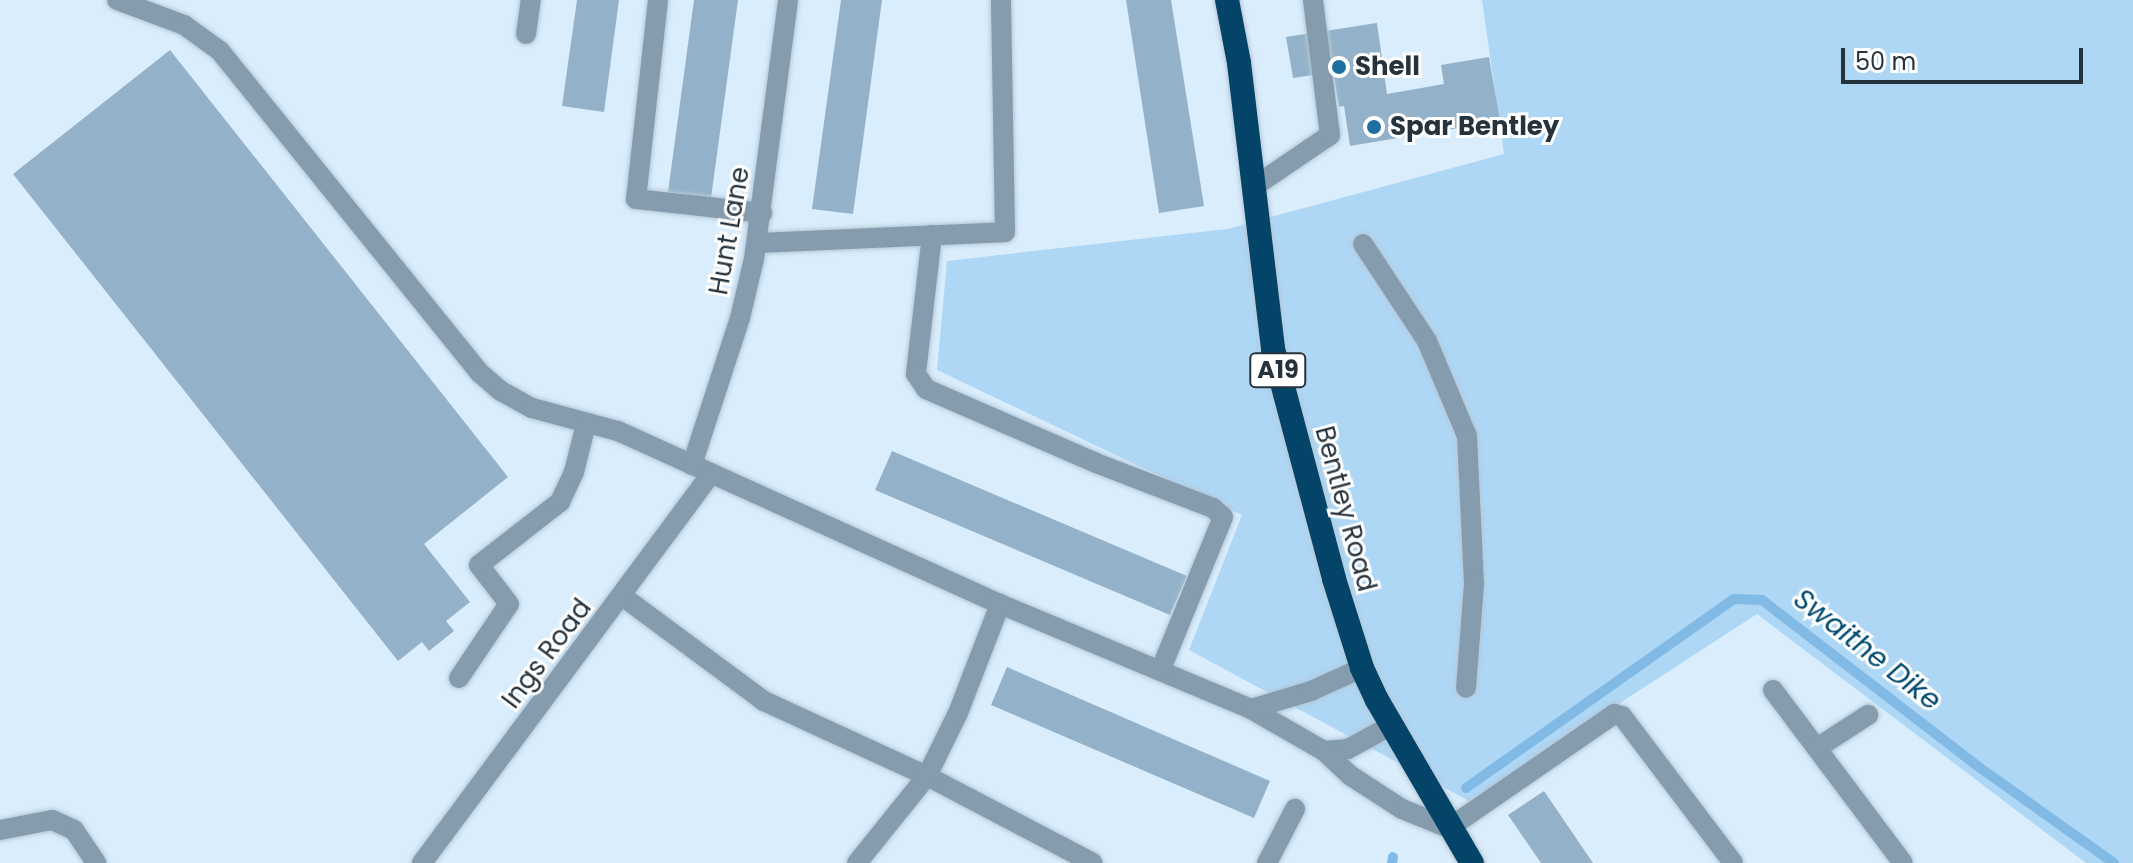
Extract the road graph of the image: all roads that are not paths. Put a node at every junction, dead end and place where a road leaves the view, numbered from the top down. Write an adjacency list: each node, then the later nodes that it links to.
1 (117, 0): 14 (street)
2 (531, 0): 8 (street)
3 (658, 0): 10 (street)
4 (788, 0): 10 (street, Hunt Lane)
5 (1001, 0): 11 (street)
6 (1227, 0): 9 (highway, Bentley Road / A19)
7 (1313, 0): 9 (street)
8 (526, 34)
9 (1252, 188): 18 (highway, Bentley Road / A19)
10 (762, 213): 12 (street, Hunt Lane)
11 (932, 235): 12 (street); 19 (street)
12 (757, 243): 15 (street, Hunt Lane)
13 (1363, 244): 21 (street)
14 (586, 424): 15 (street); 20 (street)
15 (702, 470): 16 (street, Ings Road); 17 (street)
16 (622, 596): 28 (street); 33 (street, Ings Road)
17 (1000, 604): 19 (street); 28 (street)
18 (1362, 668): 23 (street); 25 (highway, Bentley Road / A19)
19 (1160, 671): 23 (street)
20 (459, 678)
21 (1466, 688)
22 (1773, 690): 26 (street)
23 (1251, 709): 27 (street)
24 (1868, 715): 26 (street)
25 (1390, 726): 27 (street); 30 (highway, Bentley Road / A19)
26 (1817, 748): 39 (street)
27 (1324, 751): 30 (street)
28 (927, 776): 34 (street); 35 (street)
29 (1295, 809): 36 (street)
30 (1449, 828): 37 (highway, Bentley Road / A19); 38 (street)
31 (0, 830): 32 (street)
32 (96, 863)
33 (422, 863)
34 (857, 863)
35 (1093, 863)
36 (1267, 863)
37 (1472, 863)
38 (1733, 863)
39 (1903, 863)

